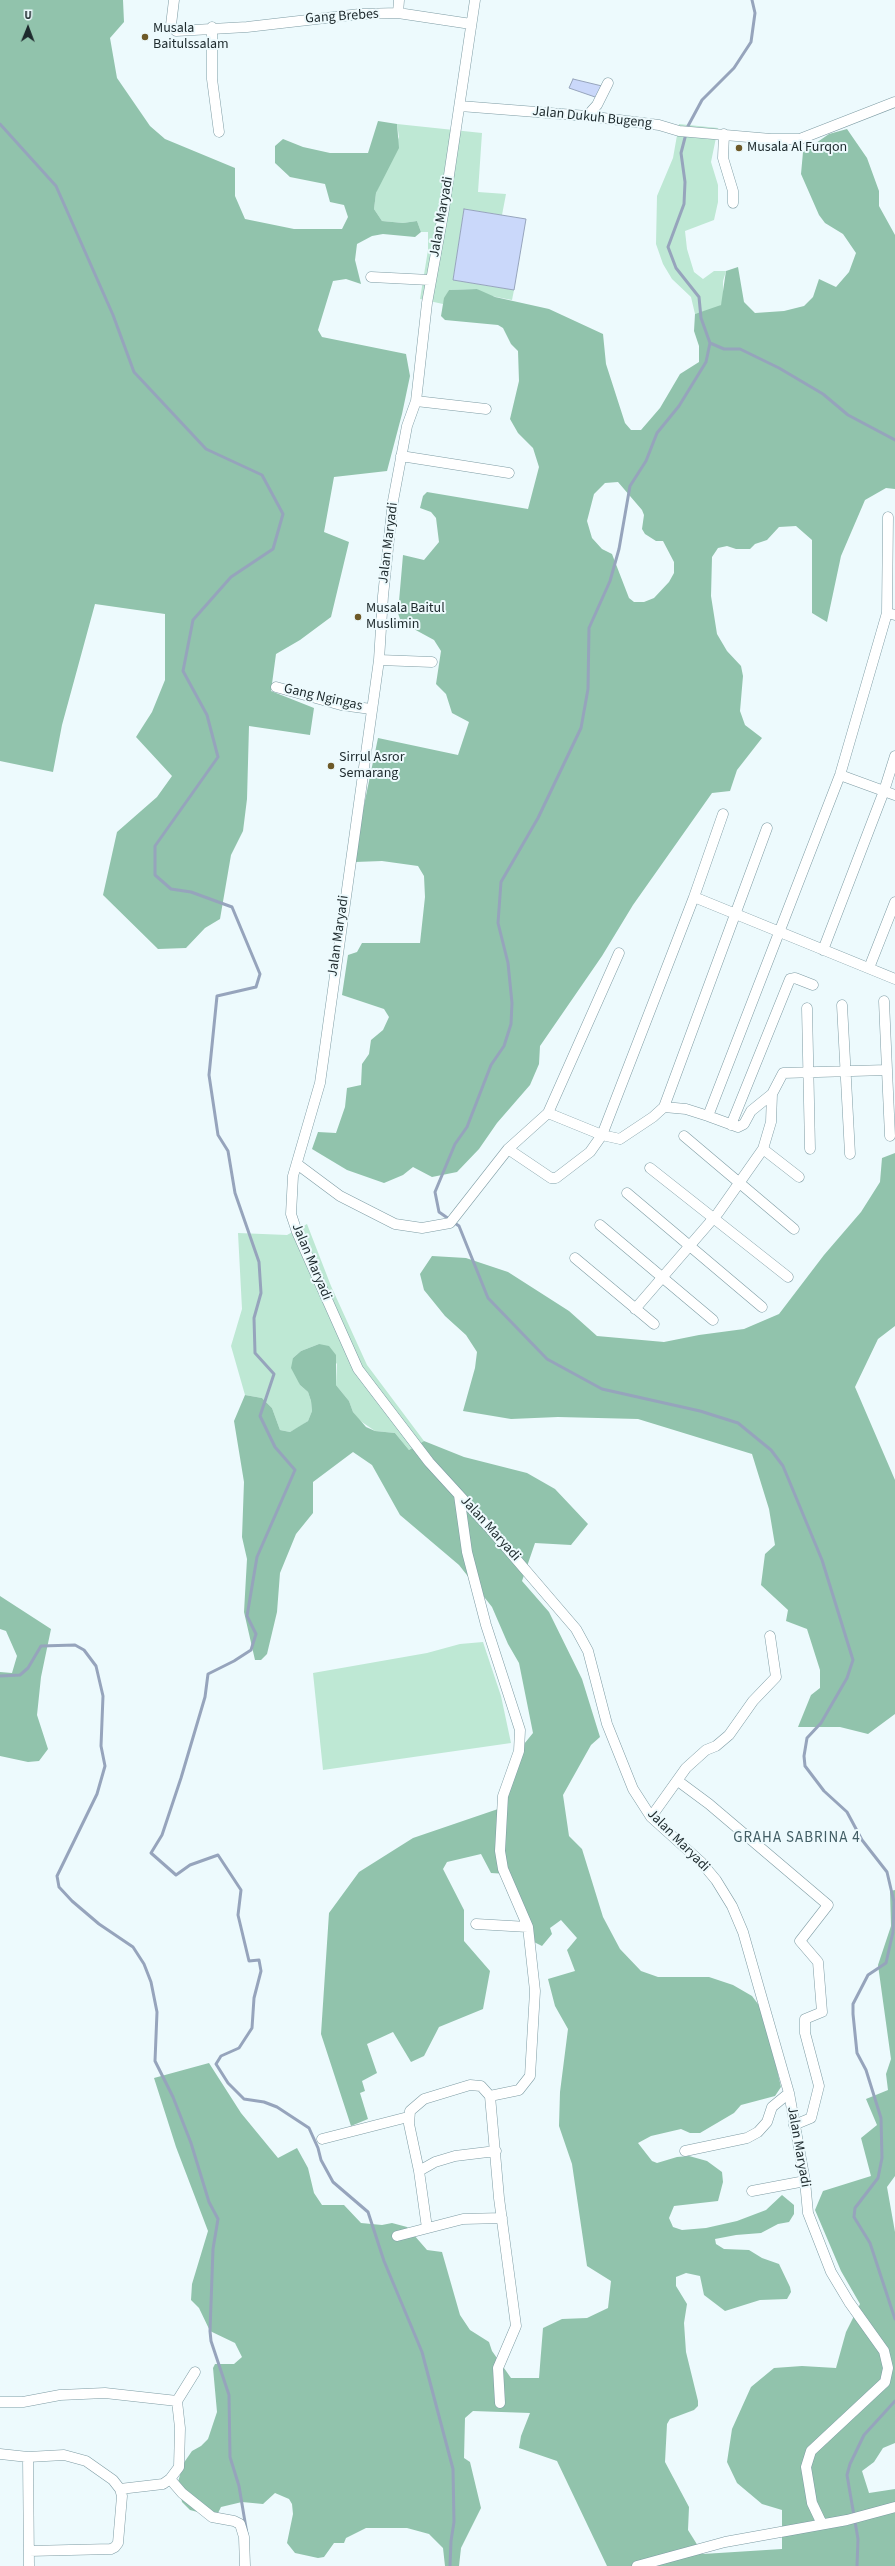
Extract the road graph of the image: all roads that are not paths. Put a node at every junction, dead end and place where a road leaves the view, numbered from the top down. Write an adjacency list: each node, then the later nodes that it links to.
1 (174, 0): 6 (street, Gang Brebes)
2 (399, 0): 4 (street)
3 (475, 0): 5 (street, Jalan Maryadi)
4 (398, 13): 5 (street, Gang Brebes); 6 (street, Gang Brebes)
5 (471, 24): 9 (street, Jalan Maryadi)
6 (212, 27): 11 (street)
7 (608, 83): 10 (street)
8 (895, 102): 12 (street, Jalan Dukuh Bugeng)
9 (460, 106): 10 (street, Jalan Dukuh Bugeng); 15 (street, Jalan Maryadi)
10 (586, 116): 12 (street, Jalan Dukuh Bugeng)
11 (219, 132)
12 (724, 134): 13 (street)
13 (733, 203)
14 (371, 277): 15 (street)
15 (430, 280): 16 (street, Jalan Maryadi)
16 (416, 401): 17 (street); 18 (street, Jalan Maryadi)
17 (486, 408)
18 (401, 456): 19 (street); 22 (street, Jalan Maryadi)
19 (509, 473)
20 (888, 517): 21 (street)
21 (891, 614): 27 (street)
22 (379, 660): 23 (street); 25 (street, Jalan Maryadi)
23 (432, 662)
24 (276, 687): 25 (street, Gang Ngingas)
25 (371, 709): 60 (street, Jalan Maryadi)
26 (895, 756): 28 (street)
27 (840, 775): 28 (street); 35 (street)
28 (884, 791): 29 (street); 36 (street)
29 (895, 795)
30 (723, 814): 32 (street)
31 (767, 828): 34 (street)
32 (694, 897): 34 (street); 53 (street)
33 (895, 902): 38 (street)
34 (736, 913): 35 (street); 49 (street)
35 (780, 931): 36 (street); 51 (street)
36 (823, 950): 38 (street)
37 (618, 953): 50 (street)
38 (869, 968): 39 (street)
39 (895, 979)
40 (813, 985): 52 (street)
41 (884, 1001): 44 (street)
42 (842, 1006): 46 (street)
43 (807, 1008): 45 (street)
44 (891, 1041): 47 (street)
45 (810, 1072): 46 (street); 48 (street); 58 (street)
46 (845, 1073): 47 (street); 59 (street)
47 (890, 1075): 55 (street)
48 (772, 1094): 52 (street); 57 (street)
49 (664, 1108): 51 (street); 53 (street)
50 (548, 1113): 53 (street); 56 (street)
51 (708, 1116): 52 (street)
52 (731, 1125)
53 (602, 1135): 56 (street)
54 (684, 1136): 63 (street)
55 (890, 1136)
56 (508, 1149): 60 (street)
57 (763, 1149): 62 (street); 63 (street)
58 (810, 1149)
59 (850, 1154)
60 (297, 1164): 76 (street, Jalan Maryadi)
61 (650, 1168): 65 (street)
62 (799, 1177)
63 (739, 1182): 65 (street); 67 (street)
64 (627, 1193): 68 (street)
65 (713, 1218): 68 (street); 70 (street)
66 (600, 1225): 71 (street)
67 (794, 1229)
68 (689, 1247): 71 (street); 72 (street)
69 (574, 1258): 73 (street)
70 (788, 1277)
71 (663, 1278): 73 (street); 74 (street)
72 (762, 1307)
73 (635, 1309): 75 (street)
74 (713, 1320)
75 (654, 1324)
76 (459, 1495): 79 (street, Jalan Maryadi); 81 (street)
77 (770, 1636): 78 (street)
78 (678, 1781): 79 (street); 85 (street)
79 (651, 1817): 82 (street, Jalan Maryadi)
80 (476, 1924): 81 (street)
81 (528, 1927): 83 (street)
82 (789, 2094): 85 (street, Jalan Maryadi); 88 (street)
83 (490, 2096): 84 (street); 87 (street)
84 (408, 2117): 86 (street); 89 (street)
85 (794, 2125): 90 (street, Jalan Maryadi)
86 (322, 2139)
87 (496, 2151): 89 (street); 92 (street)
88 (685, 2151)
89 (419, 2171): 93 (street)
90 (805, 2181): 91 (street); 104 (street, Jalan Maryadi)
91 (752, 2192)
92 (502, 2218): 93 (street); 98 (street)
93 (428, 2228): 94 (street)
94 (397, 2236)
95 (195, 2372): 96 (street)
96 (177, 2401): 97 (street); 101 (street)
97 (0, 2402)
98 (500, 2403)
99 (0, 2454): 100 (street)
100 (28, 2457): 102 (street); 105 (street)
101 (170, 2480): 102 (street); 107 (street)
102 (120, 2489): 105 (street)
103 (895, 2507): 104 (street)
104 (822, 2524): 108 (street)
105 (29, 2551): 106 (street)
106 (29, 2566)
107 (245, 2566)
108 (637, 2566)

